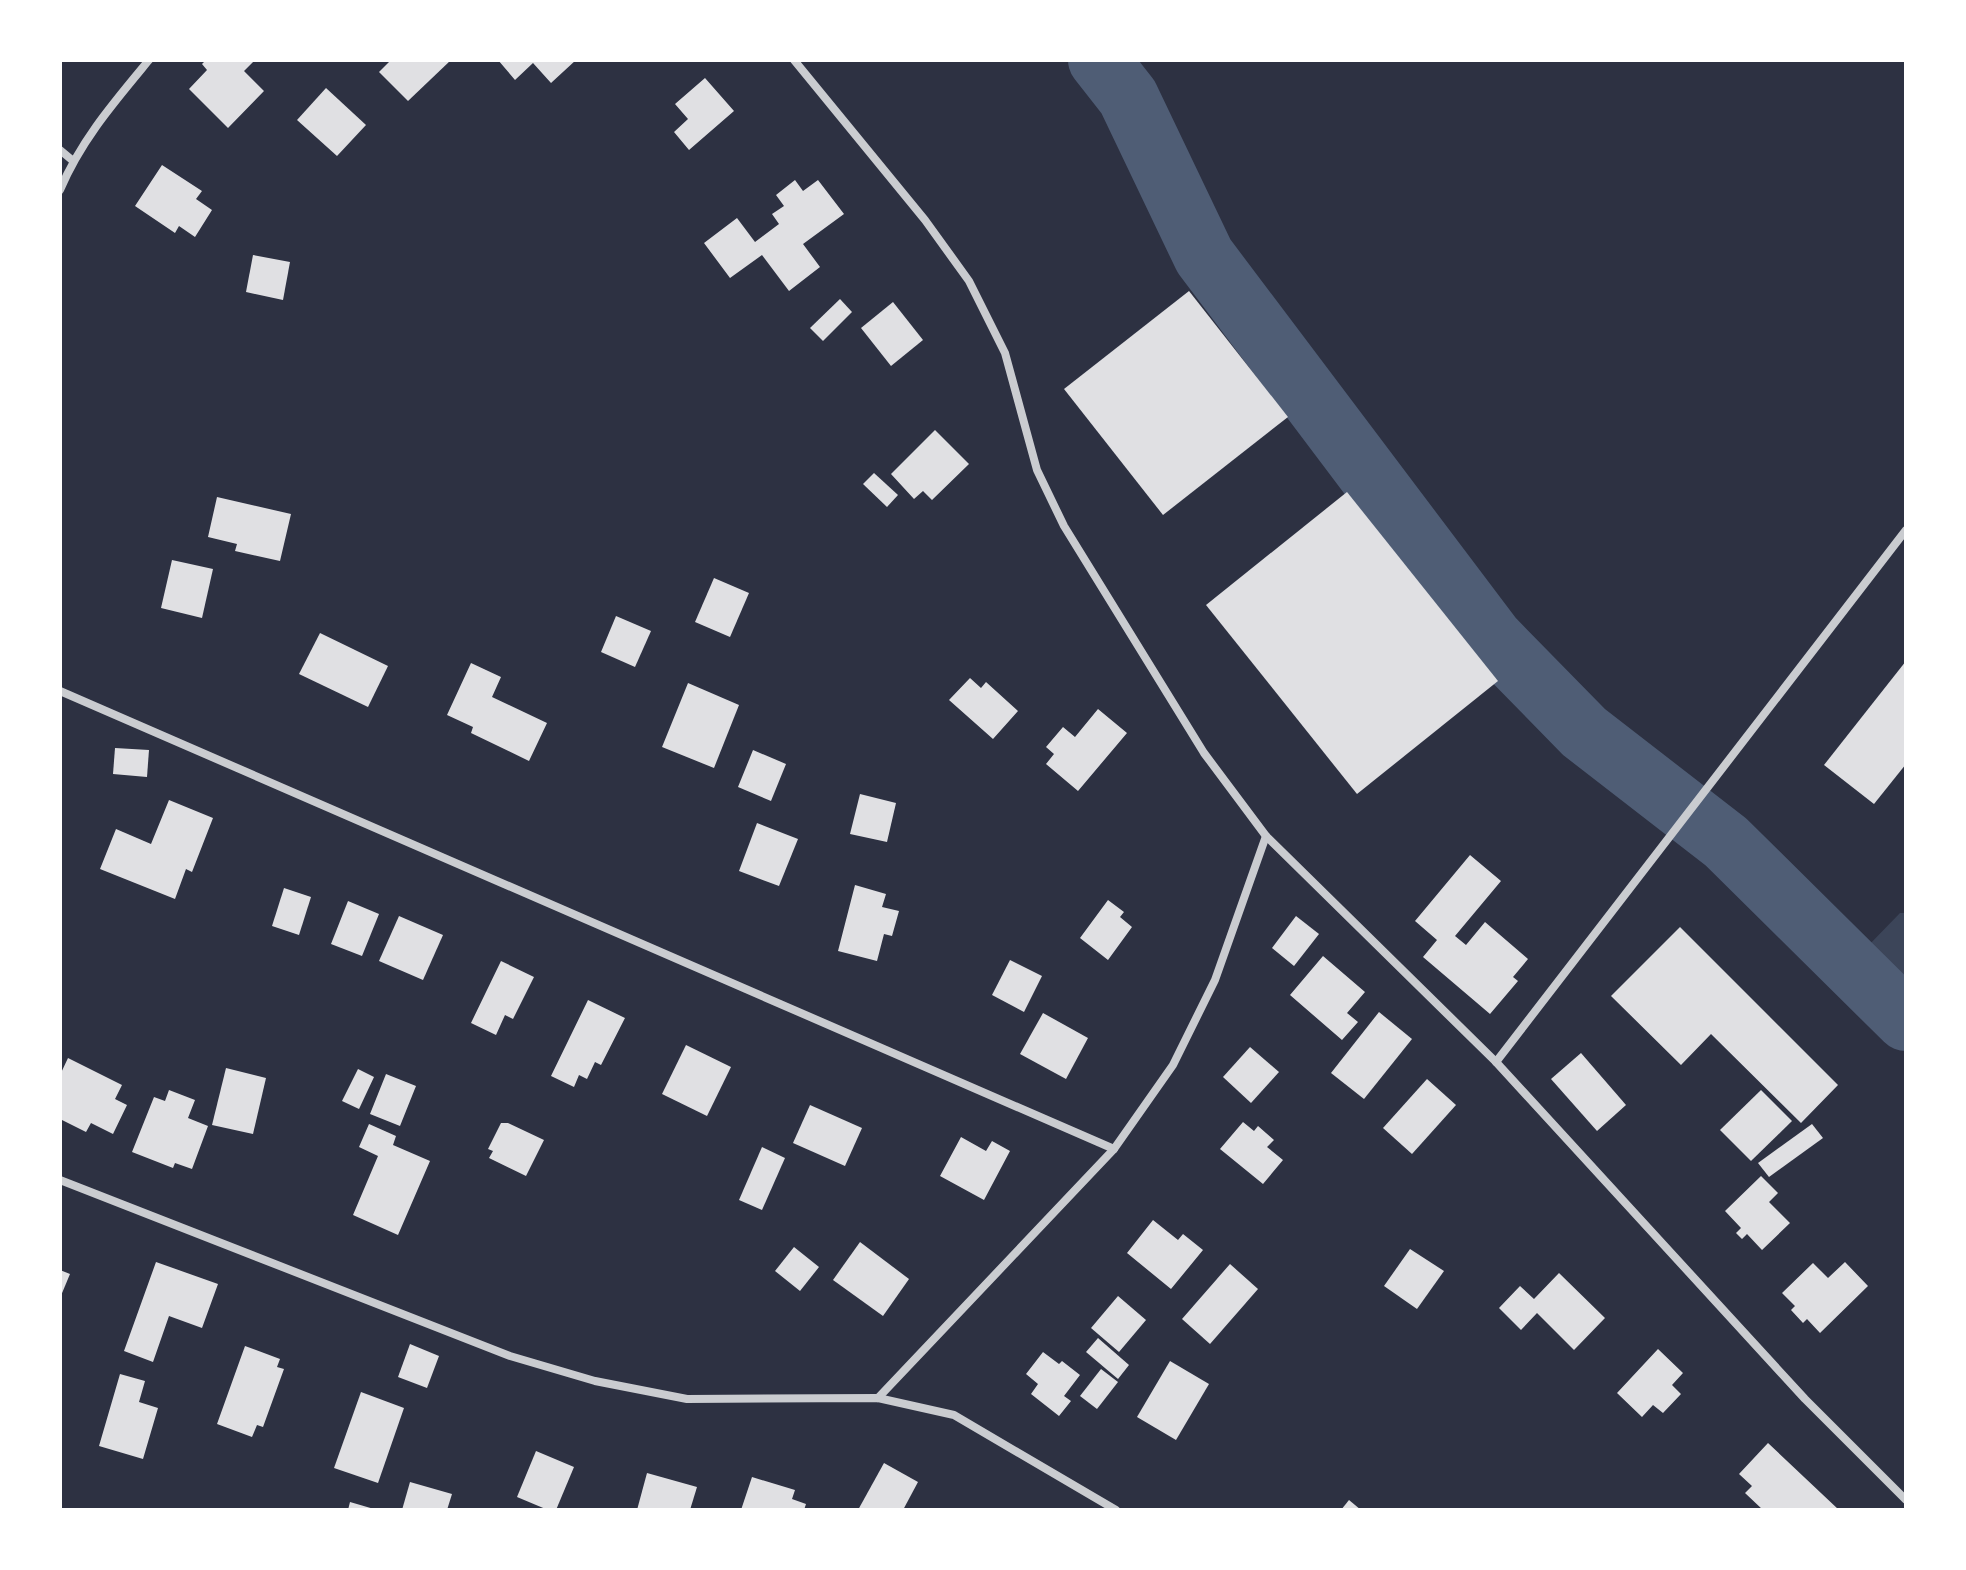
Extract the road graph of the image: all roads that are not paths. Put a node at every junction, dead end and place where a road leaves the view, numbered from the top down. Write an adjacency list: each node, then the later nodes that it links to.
1 (149, 60): 4 (street)
2 (794, 60): 8 (street)
3 (60, 150): 4 (street)
4 (72, 160): 5 (street)
5 (60, 190)
6 (1906, 530): 9 (street)
7 (60, 691): 10 (street)
8 (1266, 836): 9 (street); 10 (street)
9 (1496, 1062): 13 (street)
10 (1114, 1149): 12 (street)
11 (60, 1180): 12 (street)
12 (878, 1398): 14 (street)
13 (1906, 1500)
14 (1116, 1510)

